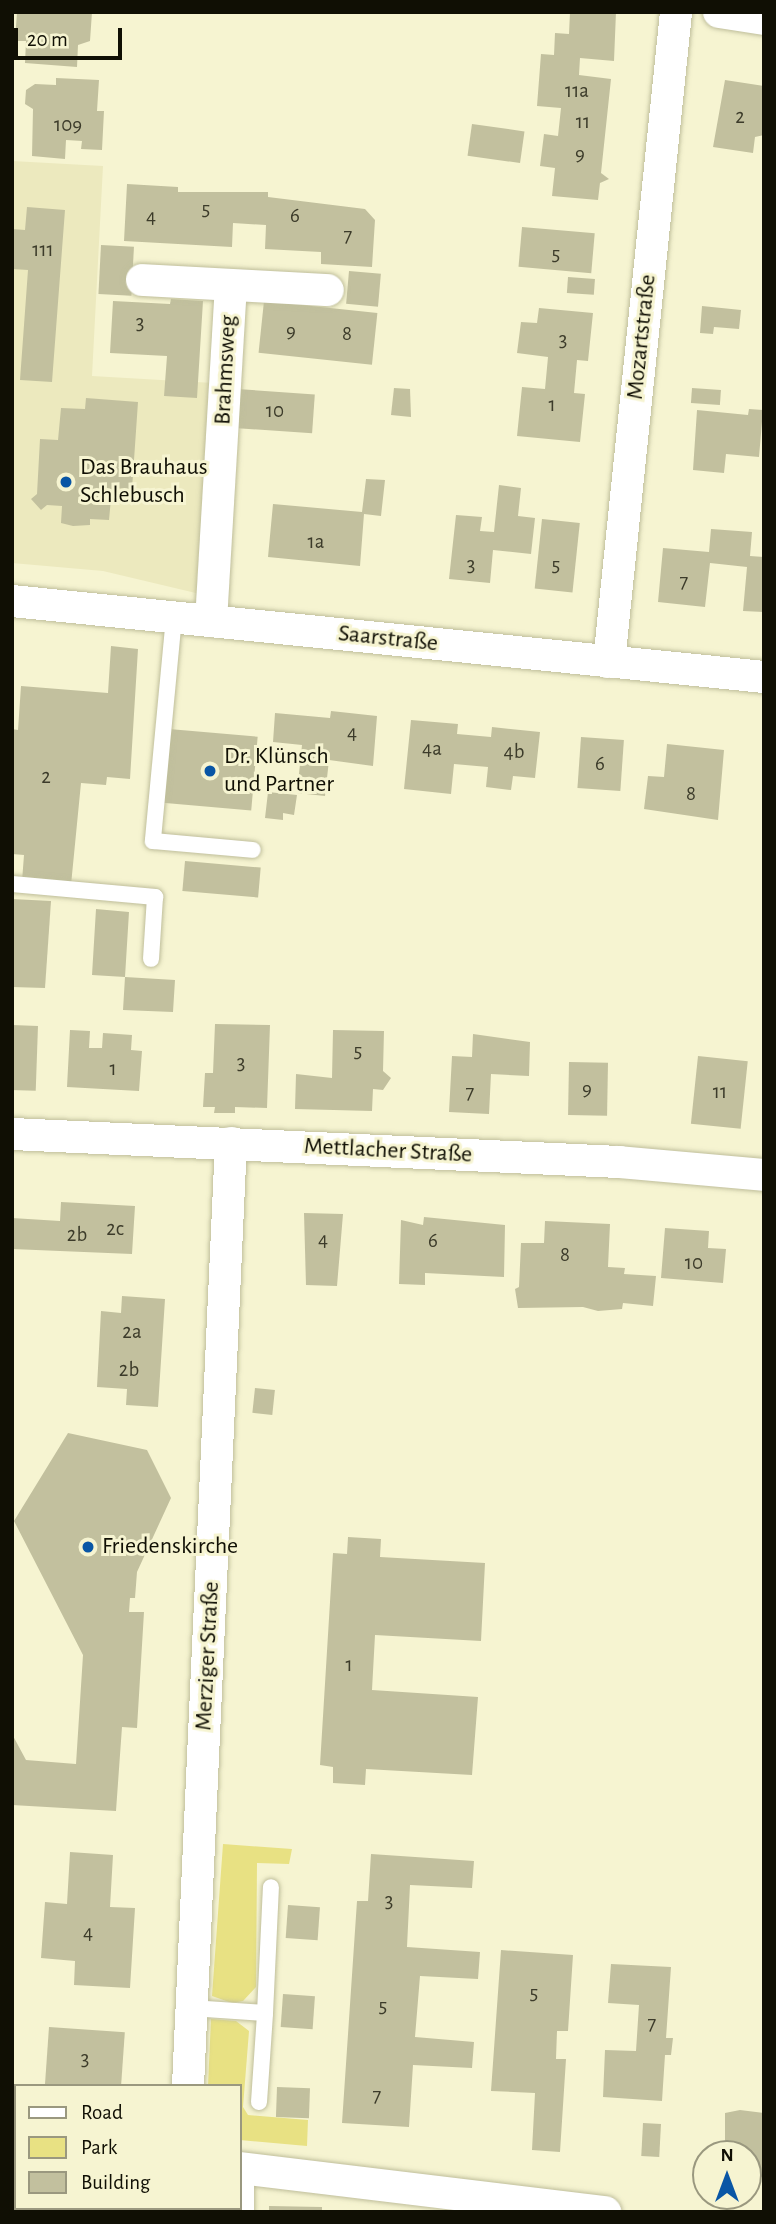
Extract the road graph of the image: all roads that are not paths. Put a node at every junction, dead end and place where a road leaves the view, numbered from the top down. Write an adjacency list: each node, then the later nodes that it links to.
1 (676, 12): 10 (street, Mozartstraße)
2 (719, 12): 3 (street)
3 (764, 19)
4 (142, 280): 5 (street, Brahmsweg)
5 (231, 286): 6 (street, Brahmsweg); 9 (street, Brahmsweg)
6 (328, 290)
7 (12, 601): 8 (street, Saarstraße)
8 (174, 617): 9 (street, Saarstraße); 12 (lane)
9 (211, 621): 10 (street, Saarstraße)
10 (610, 662): 11 (street, Saarstraße)
11 (764, 677)
12 (253, 850)
13 (12, 884): 14 (lane)
14 (151, 959)
15 (12, 1134): 16 (street, Mettlacher Straße)
16 (231, 1143): 17 (street, Mettlacher Straße); 19 (street, Merziger Straße)
17 (764, 1175)
18 (271, 1887): 20 (lane)
19 (191, 2008): 20 (lane); 21 (street, Merziger Straße)
20 (265, 2013): 22 (lane)
21 (188, 2084)
22 (259, 2102)
23 (243, 2168): 24 (lane); 25 (street)
24 (246, 2212)
25 (605, 2212)

